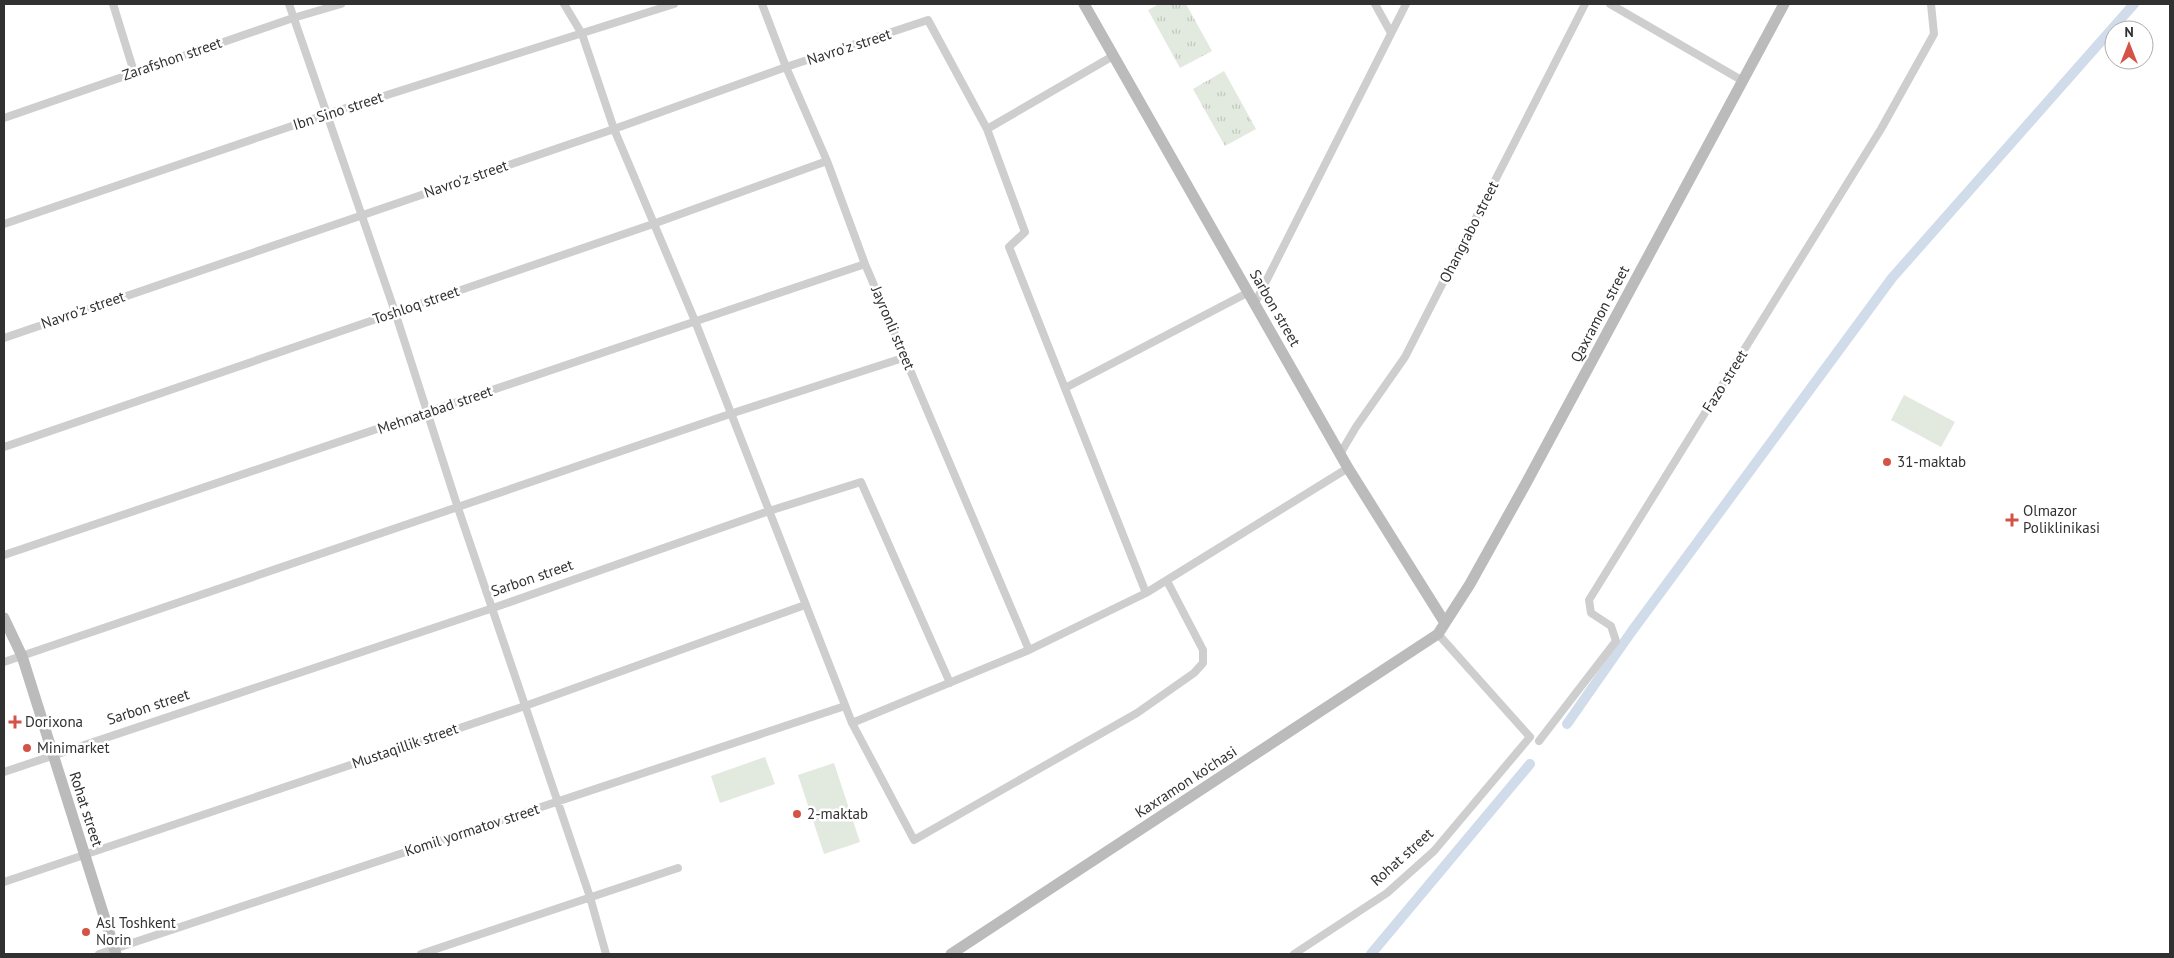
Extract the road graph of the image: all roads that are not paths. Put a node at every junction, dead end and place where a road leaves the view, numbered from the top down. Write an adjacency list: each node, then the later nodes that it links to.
1 (113, 4): 19 (street)
2 (288, 4): 14 (street)
3 (341, 4): 14 (street, Zarafshon street)
4 (564, 4): 16 (street)
5 (674, 4): 16 (street, Ibn Sino street)
6 (762, 4): 18 (street, Jayronli street)
7 (1084, 4): 17 (street, Sarbon street)
8 (1375, 4): 15 (street)
9 (1406, 4): 15 (street)
10 (1585, 4): 40 (street, Ohangrabo street)
11 (1610, 4): 20 (street)
12 (1784, 4): 20 (street, Qaxramon street)
13 (1931, 4): 59 (street, Fazo street)
14 (293, 18): 19 (street, Zarafshon street); 21 (street)
15 (1391, 33): 31 (street)
16 (582, 34): 21 (street, Ibn Sino street); 23 (street)
17 (1113, 56): 24 (street); 30 (street, Sarbon street)
18 (786, 67): 23 (street, Navro'z street); 24 (street, Navro'z street); 25 (street, Jayronli street)
19 (134, 72): 22 (street, Zarafshon street)
20 (1743, 81): 50 (street, Qaxramon street)
21 (327, 114): 26 (street); 27 (street, Ibn Sino street)
22 (4, 118)
23 (614, 129): 26 (street, Navro'z street); 28 (street)
24 (986, 129): 36 (street)
25 (826, 161): 28 (street, Toshloq street); 29 (street, Jayronli street)
26 (361, 214): 32 (street); 34 (street, Navro'z street)
27 (4, 224)
28 (653, 224): 32 (street, Toshloq street); 33 (street)
29 (865, 264): 33 (street, Mehnatаbаd street); 35 (street, Jayronli street)
30 (1248, 292): 31 (street, Sarbon street); 36 (street)
31 (1255, 303): 40 (street, Sarbon street)
32 (395, 312): 37 (street); 39 (street, Toshloq street)
33 (695, 321): 37 (street, Mehnatаbаd street); 38 (street)
34 (4, 338)
35 (906, 357): 38 (street); 52 (street, Jayronli street)
36 (1065, 388): 46 (street)
37 (427, 412): 42 (street); 44 (street, Mehnatаbаd street)
38 (730, 414): 42 (street); 43 (street)
39 (4, 447)
40 (1340, 454): 41 (street, Sarbon street)
41 (1348, 468): 45 (street); 50 (street, Sarbon street)
42 (458, 508): 48 (street); 53 (street)
43 (769, 511): 47 (street); 48 (street, Sarbon street); 55 (street, Sarbon street)
44 (4, 555)
45 (1167, 581): 46 (street); 58 (street)
46 (1146, 593): 52 (street)
47 (805, 605): 56 (street, Mustaqillik street); 57 (street)
48 (493, 608): 56 (street); 60 (street, Sarbon street)
49 (4, 618): 53 (street, Rohat street)
50 (1445, 623): 51 (street, Qaxramon street)
51 (1438, 634): 71 (street, Kaxramon ko'chasi); 72 (street, Rohat street)
52 (1029, 650): 55 (street)
53 (22, 656): 54 (street); 60 (street, Rohat street)
54 (4, 662)
55 (950, 683): 58 (street)
56 (525, 706): 62 (street); 63 (street, Mustaqillik street)
57 (845, 706): 58 (street); 62 (street, Komil yormatov street)
58 (852, 723)
59 (1539, 741)
60 (52, 755): 61 (street, Sarbon street); 63 (street, Rohat street)
61 (4, 772)
62 (557, 802): 66 (street); 67 (street, Komil yormatov street)
63 (84, 854): 65 (street, Mustaqillik street); 67 (street, Rohat street)
64 (678, 868): 66 (street)
65 (4, 882)
66 (590, 897): 69 (street); 70 (street)
67 (116, 952): 68 (street, Komil yormatov street)
68 (99, 954)
69 (421, 954)
70 (606, 954)
71 (951, 954)
72 (1294, 954)

